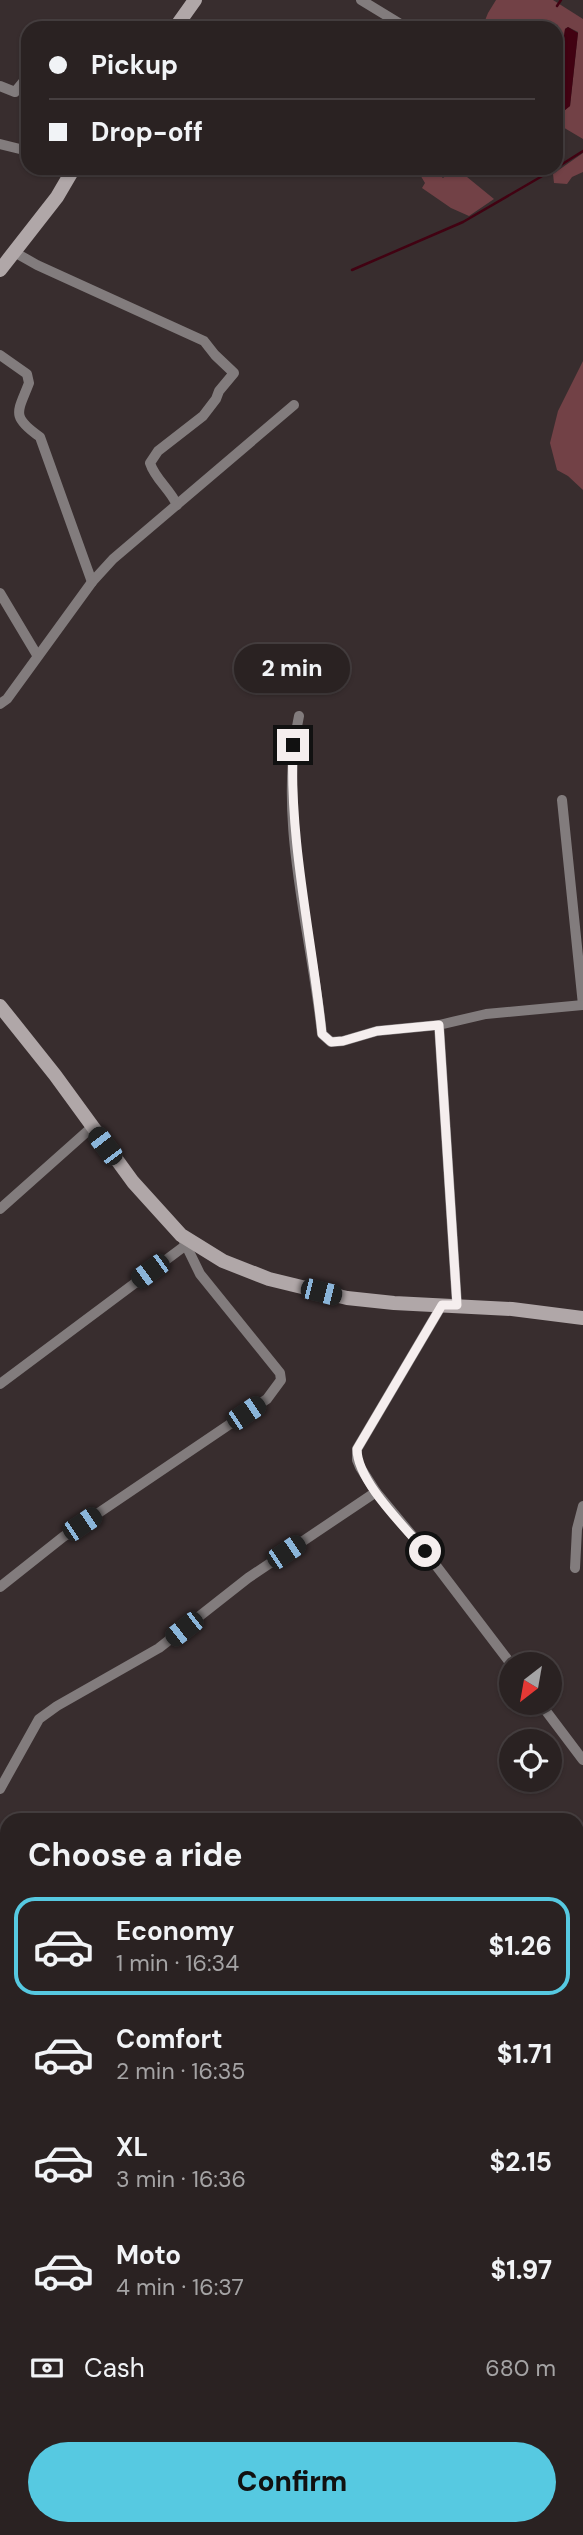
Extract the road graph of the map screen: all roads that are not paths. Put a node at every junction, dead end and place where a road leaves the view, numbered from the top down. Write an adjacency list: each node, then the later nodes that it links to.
1 (195, 0): 3 (street)
2 (361, 0): 4 (street)
3 (181, 21)
4 (396, 21)
5 (21, 85): 6 (street)
6 (0, 86)
7 (0, 144): 8 (street)
8 (21, 149)
9 (70, 175): 10 (street)
10 (14, 252): 11 (street); 14 (street)
11 (0, 270)
12 (0, 355): 15 (street)
13 (294, 405): 14 (street)
14 (177, 505): 15 (street)
15 (92, 582): 17 (street)
16 (0, 593): 17 (street)
17 (37, 654): 18 (street)
18 (0, 704)
19 (299, 716): 23 (street)
20 (562, 800): 21 (street)
21 (583, 1005): 23 (street)
22 (0, 1006): 24 (street)
23 (439, 1025): 28 (street)
24 (91, 1128): 25 (street); 26 (street)
25 (0, 1209)
26 (183, 1240): 27 (street); 30 (street); 34 (street)
27 (442, 1305): 28 (street); 31 (street)
28 (457, 1305): 29 (street)
29 (583, 1318)
30 (0, 1384)
31 (376, 1492): 35 (street); 38 (street)
32 (583, 1506): 33 (street)
33 (575, 1568)
34 (0, 1587)
35 (502, 1652)
36 (549, 1715): 37 (street)
37 (583, 1760)
38 (0, 1789)

